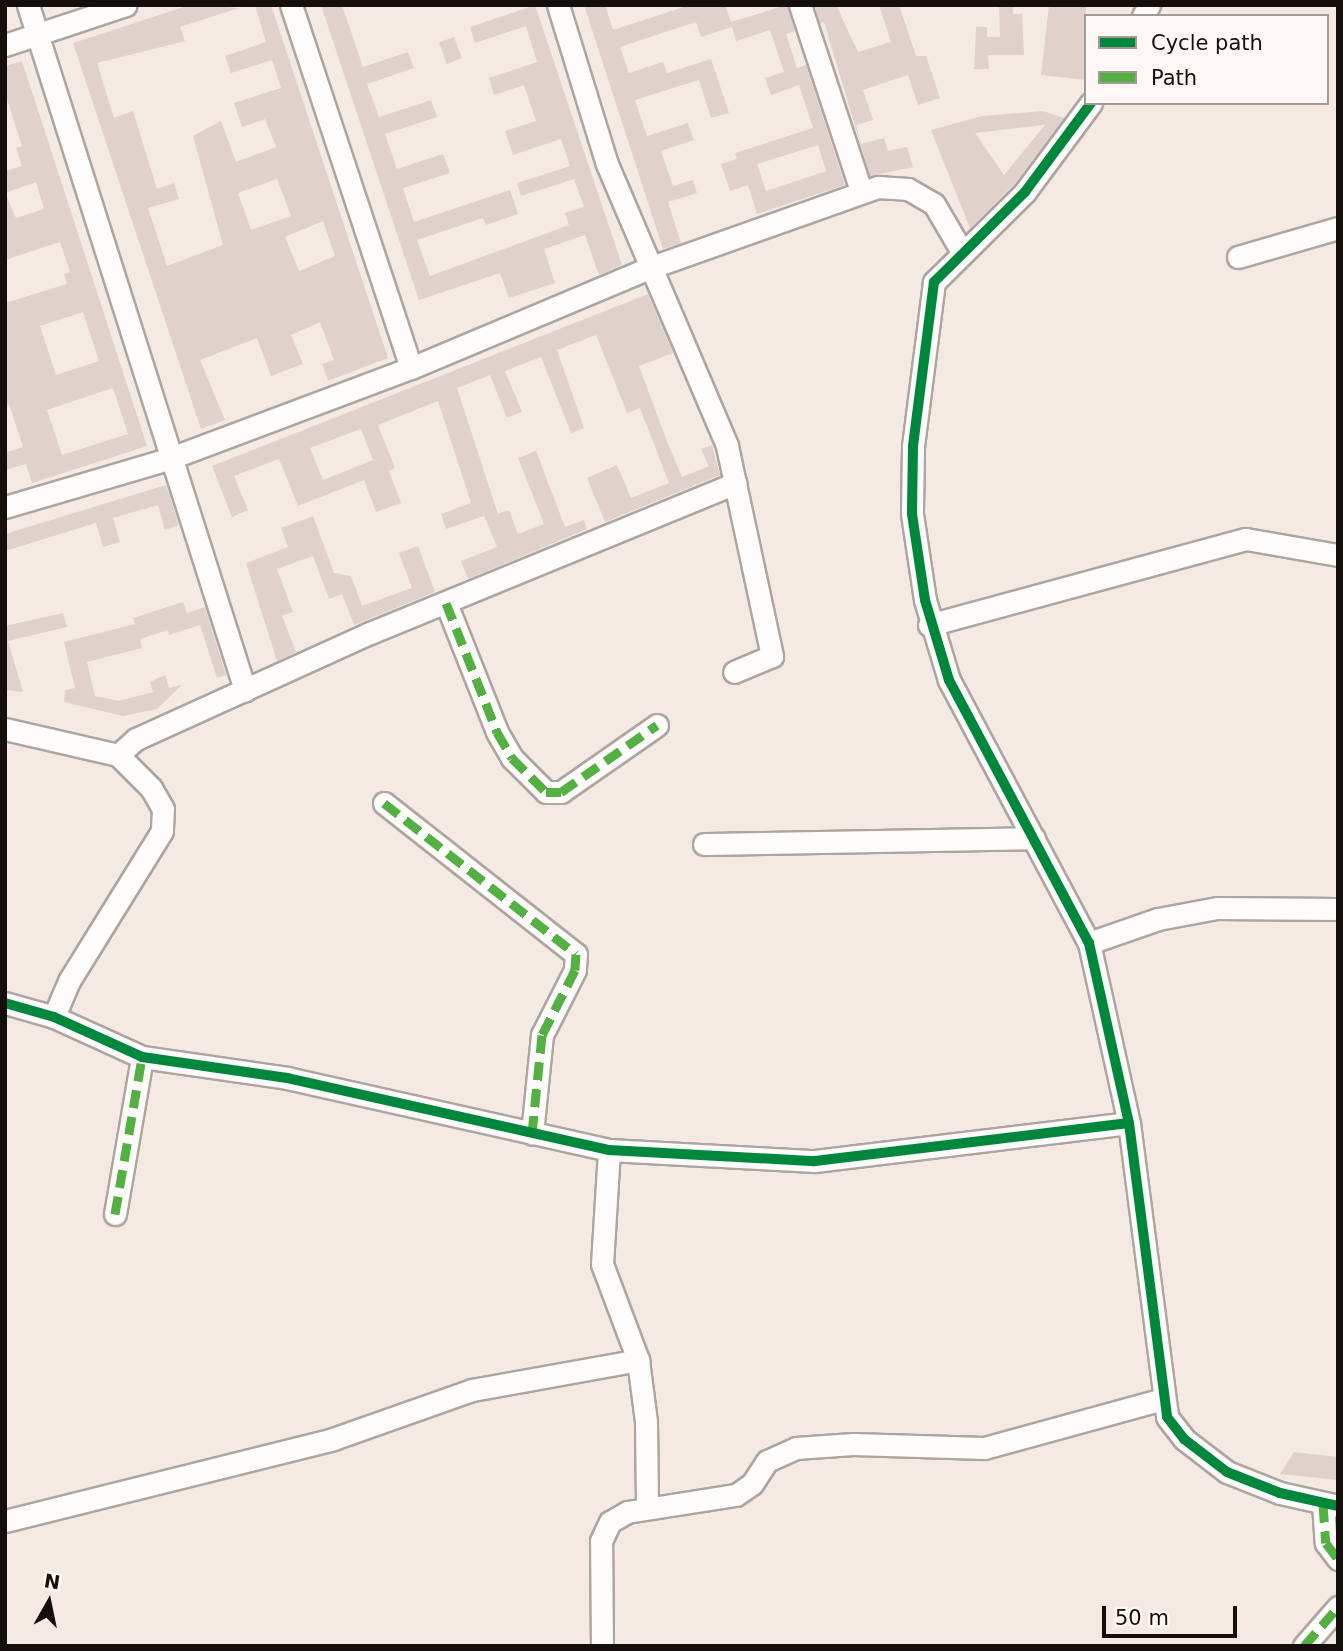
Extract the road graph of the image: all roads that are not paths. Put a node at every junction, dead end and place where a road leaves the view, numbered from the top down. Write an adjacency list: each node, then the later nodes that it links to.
1 (28, 5): 6 (street)
2 (126, 5): 6 (street)
3 (291, 5): 14 (street)
4 (558, 5): 13 (street)
5 (800, 5): 9 (street)
6 (38, 34): 7 (street); 15 (street)
7 (5, 44)
8 (1090, 105): 11 (street)
9 (861, 191): 11 (street); 13 (street)
10 (1338, 228): 12 (street)
11 (961, 250): 20 (street)
12 (1238, 257)
13 (649, 268): 14 (street); 16 (street)
14 (411, 368): 15 (street)
15 (171, 458): 17 (street); 22 (street)
16 (735, 483): 19 (street); 21 (street)
17 (5, 507)
18 (1338, 555): 20 (street)
19 (446, 603): 22 (street); 23 (street)
20 (929, 625): 27 (street)
21 (734, 672)
22 (245, 690): 25 (street)
23 (657, 725)
24 (5, 729): 25 (street)
25 (118, 755): 32 (street)
26 (384, 803): 35 (street)
27 (1034, 838): 28 (street); 30 (street)
28 (704, 844)
29 (1338, 909): 30 (street)
30 (1089, 943): 34 (street)
31 (5, 1003): 32 (street)
32 (54, 1017): 33 (street)
33 (142, 1057): 35 (street); 37 (street)
34 (1129, 1124): 36 (street); 39 (street)
35 (532, 1132): 36 (street)
36 (609, 1150): 38 (street)
37 (116, 1214)
38 (638, 1360): 41 (street); 42 (street)
39 (1163, 1399): 40 (street); 41 (street)
40 (1330, 1505): 43 (street)
41 (647, 1506): 45 (street)
42 (5, 1521)
43 (1338, 1559)
44 (1338, 1606): 46 (street)
45 (602, 1646)
46 (1304, 1646)

